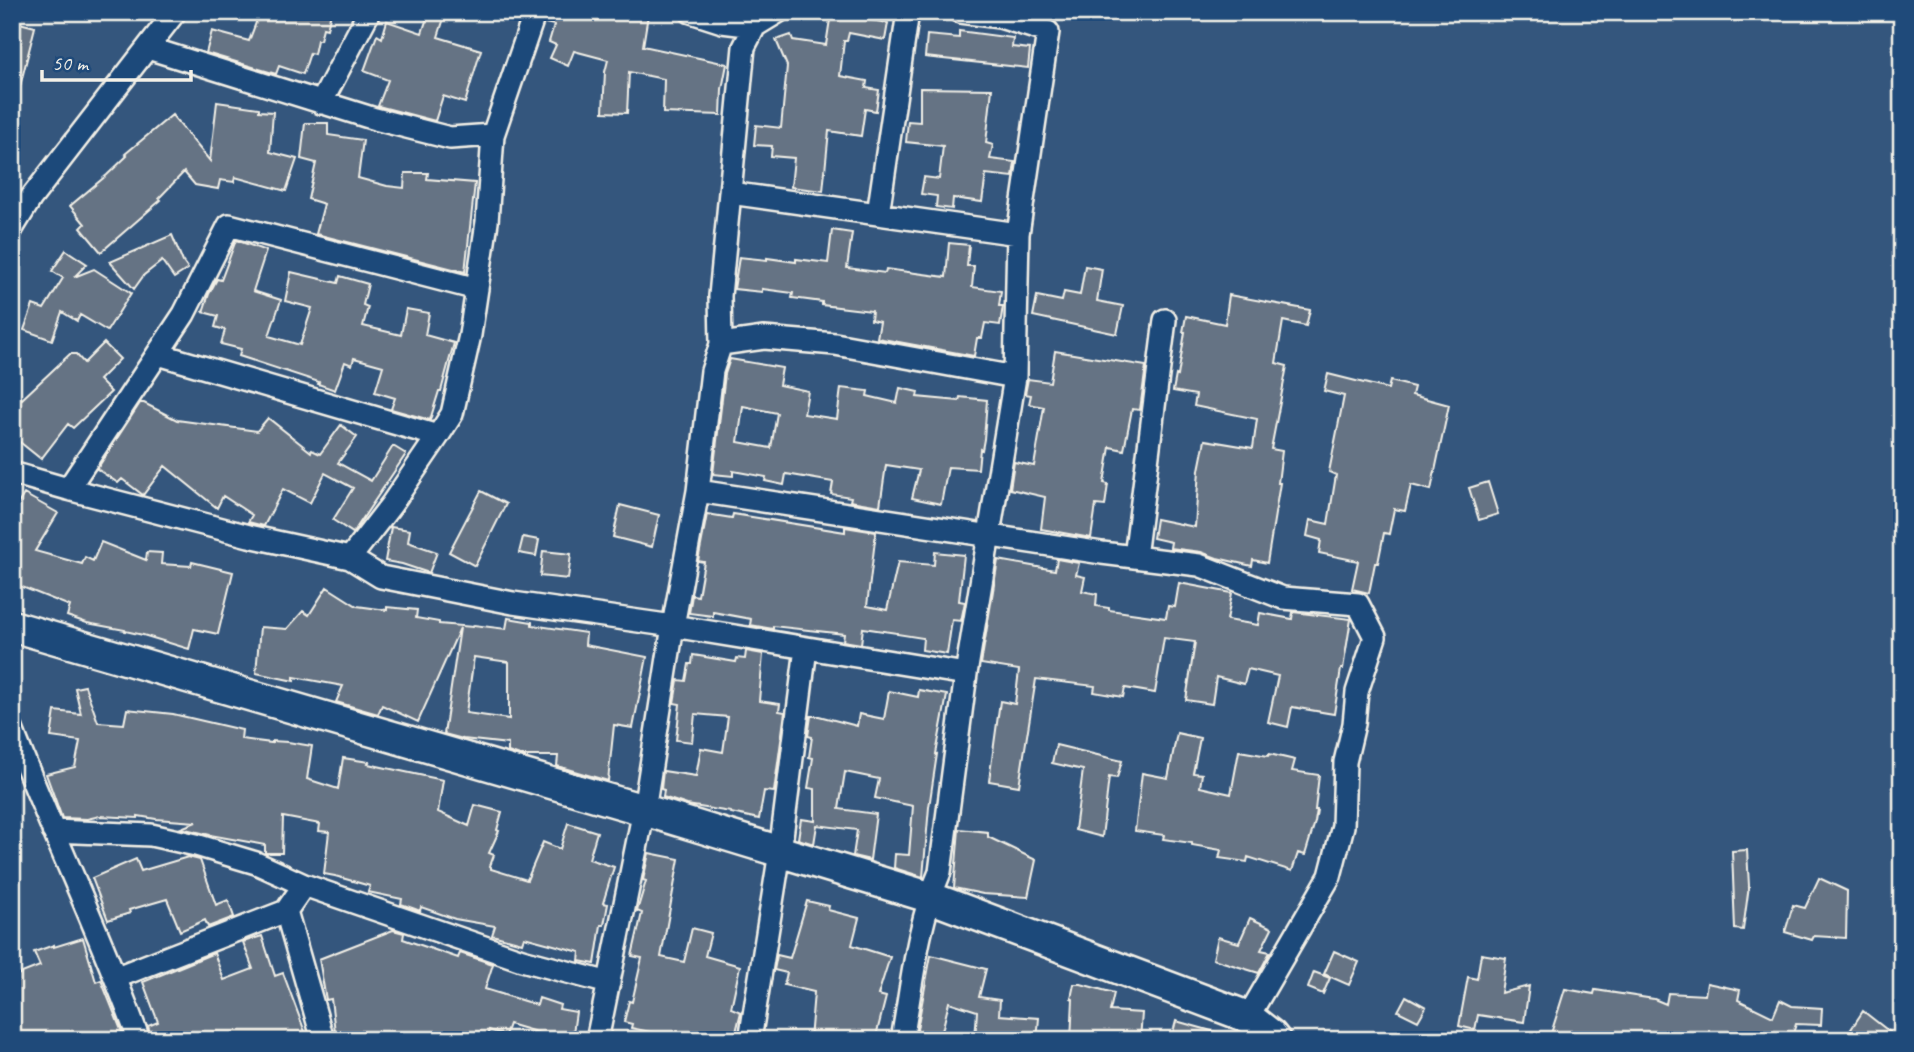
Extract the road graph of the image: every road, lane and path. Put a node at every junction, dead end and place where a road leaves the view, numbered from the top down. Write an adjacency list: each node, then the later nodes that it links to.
1 (175, 12): 9 (street)
2 (369, 12): 10 (street)
3 (535, 12): 11 (street)
4 (691, 12): 8 (street)
5 (778, 12): 8 (street)
6 (908, 12): 13 (street)
7 (960, 12): 15 (street)
8 (755, 26): 12 (street)
9 (148, 48): 10 (street); 14 (street)
10 (321, 103): 11 (street)
11 (493, 135): 16 (street)
12 (730, 193): 13 (street); 18 (street)
13 (878, 214): 15 (street)
14 (12, 229)
15 (1018, 234): 20 (street)
16 (477, 289): 19 (street); 21 (street)
17 (1166, 320): 26 (street)
18 (721, 344): 20 (street); 24 (street)
19 (158, 354): 21 (street); 23 (street)
20 (1015, 377): 25 (street)
21 (438, 436): 27 (street)
22 (12, 473): 23 (street)
23 (68, 489): 27 (street)
24 (698, 491): 25 (street); 29 (street)
25 (990, 535): 26 (street); 31 (street)
26 (1135, 557): 42 (street)
27 (350, 558): 29 (street)
28 (12, 626): 34 (main road)
29 (673, 626): 30 (street); 34 (street)
30 (806, 648): 31 (street); 36 (street)
31 (966, 674): 38 (street)
32 (12, 729): 33 (street)
33 (17, 761): 35 (street)
34 (645, 810): 36 (main road); 41 (street)
35 (53, 831): 37 (street); 40 (street)
36 (780, 852): 38 (main road); 46 (street)
37 (304, 885): 39 (street); 41 (street)
38 (929, 897): 42 (main road); 47 (street)
39 (286, 911): 40 (street); 44 (street)
40 (117, 977): 43 (street)
41 (608, 983): 45 (street)
42 (1248, 1017): 48 (main road)
43 (139, 1040)
44 (323, 1040)
45 (597, 1040)
46 (750, 1040)
47 (902, 1040)
48 (1275, 1040)

